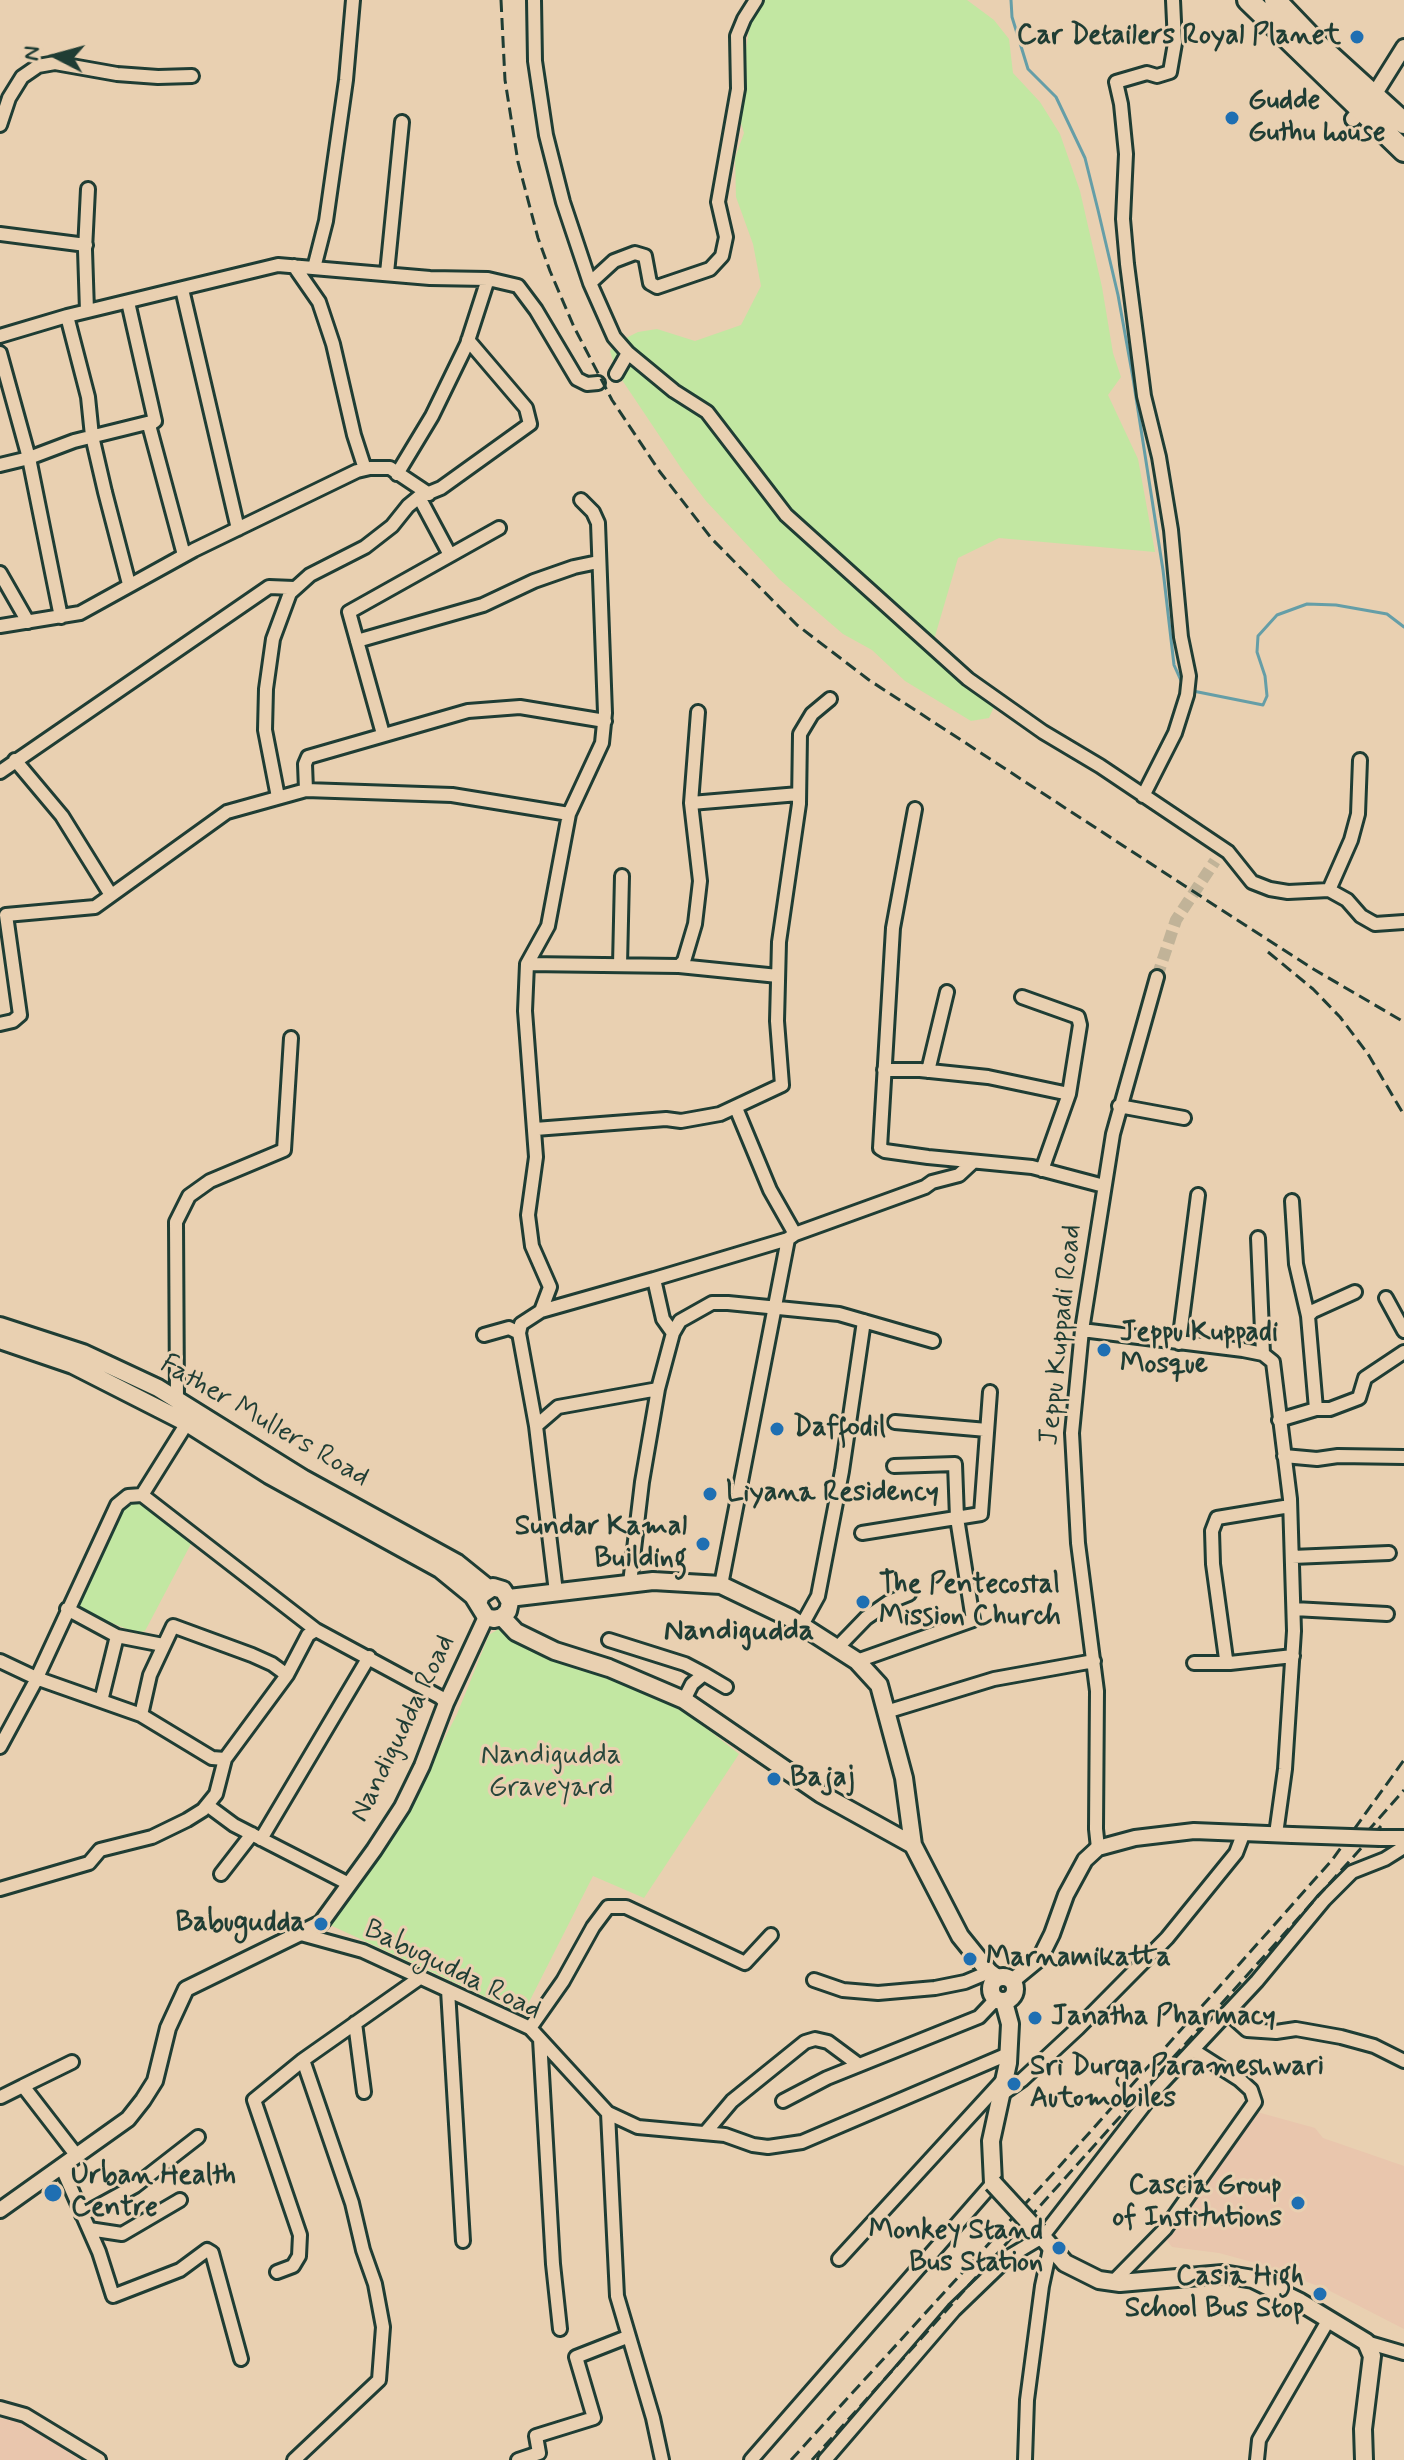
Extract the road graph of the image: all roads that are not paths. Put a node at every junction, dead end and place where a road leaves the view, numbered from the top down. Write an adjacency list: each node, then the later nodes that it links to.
1 (353, 0): 18 (street)
2 (534, 0): 21 (street)
3 (756, 0): 21 (street)
4 (1173, 0): 61 (street)
5 (1248, 0): 9 (highway)
6 (1275, 0): 9 (highway)
7 (1404, 47): 9 (street)
8 (192, 76): 12 (street)
9 (1362, 108): 11 (highway); 13 (highway)
10 (402, 122): 19 (street)
11 (1404, 123)
12 (0, 125)
13 (1404, 151)
14 (88, 189): 16 (street)
15 (0, 234): 16 (street)
16 (86, 245): 24 (street)
17 (294, 266): 18 (street); 22 (street); 36 (street)
18 (314, 268): 19 (street)
19 (387, 273): 20 (street)
20 (488, 279): 27 (street); 31 (street)
21 (590, 283): 29 (street)
22 (182, 289): 23 (street); 41 (street)
23 (128, 302): 24 (street); 32 (street)
24 (87, 311): 25 (street)
25 (67, 316): 26 (street); 33 (street)
26 (0, 336)
27 (468, 340): 37 (street); 38 (street)
28 (0, 353): 34 (street)
29 (628, 353): 30 (street); 61 (street)
30 (616, 374)
31 (598, 383)
32 (155, 421): 33 (street); 42 (street)
33 (92, 436): 34 (street); 46 (street)
34 (29, 458): 35 (street); 48 (street)
35 (0, 465)
36 (365, 469): 37 (street); 41 (street)
37 (397, 474): 38 (street)
38 (424, 495): 43 (street); 47 (street)
39 (581, 500): 44 (street)
40 (499, 528): 43 (street)
41 (238, 529): 42 (street)
42 (184, 555): 46 (street)
43 (450, 555): 51 (street)
44 (598, 562): 51 (street); 54 (street)
45 (0, 573): 49 (street)
46 (129, 584): 48 (street)
47 (294, 588): 56 (street); 62 (street)
48 (61, 617): 49 (street)
49 (28, 622): 50 (street)
50 (0, 626)
51 (357, 641): 55 (street)
52 (830, 699): 60 (street)
53 (698, 712): 63 (street)
54 (605, 721): 55 (street); 65 (street)
55 (383, 734): 59 (street)
56 (15, 760): 58 (street); 70 (street)
57 (1360, 760): 69 (street)
58 (0, 772)
59 (306, 790): 62 (street); 65 (street)
60 (799, 794): 63 (street); 77 (street)
61 (1143, 796): 66 (street)
62 (278, 797): 70 (street)
63 (691, 803): 76 (street)
64 (915, 809): 83 (street)
65 (569, 814): 74 (street)
66 (1222, 848): 67 (street); 69 (street)
67 (1215, 861)
68 (622, 876): 75 (street)
69 (1329, 890): 73 (street)
70 (111, 895): 72 (street)
71 (0, 901): 72 (street)
72 (6, 915): 81 (street)
73 (1404, 922)
74 (527, 964): 75 (street); 89 (street)
75 (620, 965): 76 (street)
76 (679, 966): 77 (street)
77 (778, 976): 87 (street)
78 (1157, 977): 86 (street, Jeppu Kuppadi Road)
79 (947, 992): 84 (street)
80 (1022, 997): 85 (street)
81 (0, 1024)
82 (291, 1038): 117 (street)
83 (884, 1070): 84 (street); 90 (street)
84 (928, 1071): 85 (street)
85 (1069, 1094): 91 (street)
86 (1119, 1106): 88 (street); 92 (street, Jeppu Kuppadi Road)
87 (736, 1108): 89 (street); 95 (street)
88 (1184, 1118)
89 (535, 1129): 101 (street)
90 (973, 1162): 91 (street); 95 (street)
91 (1042, 1170): 92 (street)
92 (1104, 1186): 105 (street, Jeppu Kuppadi Road)
93 (1198, 1195): 112 (street)
94 (1292, 1201): 102 (street)
95 (791, 1236): 97 (street); 100 (street)
96 (1258, 1238): 114 (street)
97 (654, 1279): 101 (street); 108 (street)
98 (1355, 1292): 102 (street)
99 (1386, 1298): 106 (street)
100 (774, 1307): 103 (street); 108 (street); 134 (street)
101 (541, 1311): 107 (street)
102 (1308, 1316): 118 (street)
103 (864, 1321): 111 (street); 143 (street)
104 (0, 1326): 117 (main road, Father Mullers Road)
105 (1082, 1330): 112 (street); 153 (street, Jeppu Kuppadi Road)
106 (1404, 1331)
107 (519, 1333): 109 (street); 122 (street)
108 (673, 1333): 115 (street)
109 (484, 1335)
110 (0, 1340): 121 (main road)
111 (933, 1341)
112 (1179, 1343): 114 (street)
113 (1404, 1352): 118 (street)
114 (1263, 1354): 119 (street)
115 (658, 1389): 122 (street); 133 (street)
116 (990, 1392): 123 (street)
117 (177, 1400): 135 (main road, Father Mullers Road)
118 (1316, 1409): 119 (street)
119 (1279, 1420): 124 (street)
120 (895, 1422): 123 (street)
121 (187, 1423): 127 (street); 141 (main road)
122 (536, 1426): 136 (street)
123 (987, 1430): 129 (street)
124 (1284, 1456): 125 (street); 128 (street)
125 (1404, 1457)
126 (894, 1466): 129 (street)
127 (142, 1495): 139 (street); 144 (street)
128 (1290, 1506): 132 (street); 155 (street)
129 (957, 1518): 130 (street); 152 (street)
130 (862, 1533)
131 (1389, 1553): 132 (street)
132 (1292, 1557): 140 (street)
133 (630, 1583): 134 (main road); 136 (main road)
134 (721, 1585): 143 (main road)
135 (488, 1588): 138 (main road); 141 (main road)
136 (556, 1592): 138 (main road)
137 (909, 1594): 148 (street)
138 (509, 1598): 141 (main road)
139 (67, 1609): 145 (street); 158 (street)
140 (1294, 1609): 142 (street); 149 (street)
141 (489, 1613): 160 (main road); 162 (street, Nandigudda Road)
142 (1387, 1614)
143 (802, 1625): 148 (main road)
144 (316, 1630): 150 (street); 157 (street)
145 (117, 1636): 147 (street); 161 (street)
146 (609, 1640): 156 (street)
147 (163, 1645): 157 (street); 164 (street)
148 (837, 1648): 152 (main road)
149 (1293, 1656): 155 (street); 169 (street)
150 (369, 1657): 162 (street); 170 (street)
151 (0, 1661): 158 (street)
152 (857, 1661): 163 (main road)
153 (1094, 1661): 163 (street); 174 (street, Jeppu Kuppadi Road)
154 (1194, 1663): 155 (street)
155 (1230, 1663)
156 (704, 1674): 159 (street); 160 (street)
157 (287, 1675): 166 (street)
158 (36, 1678): 161 (street); 165 (street)
159 (726, 1687)
160 (684, 1700): 172 (main road)
161 (101, 1701): 164 (street)
162 (446, 1703): 176 (street, Nandigudda Road)
163 (886, 1712): 172 (main road)
164 (141, 1715): 166 (street)
165 (0, 1747)
166 (225, 1759): 167 (street)
167 (207, 1805): 170 (street); 177 (street)
168 (1244, 1832): 169 (street); 174 (street); 196 (street)
169 (1276, 1834): 171 (street, bridge)
170 (256, 1836): 175 (street); 176 (street)
171 (1404, 1838)
172 (913, 1845): 181 (main road)
173 (1404, 1847): 185 (street)
174 (1098, 1848): 181 (street)
175 (221, 1874)
176 (349, 1884): 178 (street, Nandigudda Road)
177 (0, 1889)
178 (301, 1934): 180 (street, Babugudda Road); 203 (street, Nandigudda Road)
179 (771, 1935): 187 (street)
180 (421, 1977): 183 (street, Babugudda Road); 186 (street)
181 (999, 1977): 182 (street); 184 (main road)
182 (814, 1980)
183 (448, 1990): 187 (street, Babugudda Road); 211 (street)
184 (1000, 2000): 190 (main road); 194 (street)
185 (1228, 2013): 189 (street); 192 (street)
186 (355, 2023): 191 (street); 197 (street)
187 (530, 2028): 188 (street, Babugudda Road)
188 (540, 2039): 200 (street, Babugudda Road); 216 (street)
189 (1193, 2050): 210 (street); 214 (street)
190 (1008, 2054): 196 (main road); 201 (street, Babugudda Road)
191 (303, 2060): 213 (street); 223 (street)
192 (1404, 2061)
193 (72, 2062): 195 (street)
194 (859, 2065): 199 (street); 201 (street)
195 (23, 2086): 198 (street); 203 (street)
196 (1003, 2086): 205 (main road); 212 (street)
197 (364, 2092)
198 (1, 2097)
199 (783, 2101)
200 (608, 2113): 201 (street, Babugudda Road); 217 (street)
201 (705, 2133)
202 (198, 2137): 208 (street)
203 (77, 2156): 204 (street, Nandigudda Road)
204 (62, 2168): 207 (street, Nandigudda Road); 208 (street)
205 (993, 2183): 210 (main road, bridge); 226 (street)
206 (180, 2200): 209 (street)
207 (0, 2210)
208 (82, 2215): 209 (street)
209 (89, 2229): 220 (street)
210 (1043, 2239): 214 (main road); 227 (street); 228 (street)
211 (463, 2241)
212 (839, 2259)
213 (277, 2272)
214 (1113, 2282): 215 (main road)
215 (1329, 2319): 218 (main road); 229 (street)
216 (560, 2329)
217 (627, 2337): 224 (street); 225 (street)
218 (1366, 2342): 219 (street); 230 (main road)
219 (1404, 2353)
220 (241, 2359)
221 (0, 2408): 222 (street)
222 (99, 2460)
223 (294, 2460)
224 (518, 2460)
225 (662, 2460)
226 (751, 2460)
227 (825, 2460)
228 (1025, 2460)
229 (1257, 2460)
230 (1364, 2460)

